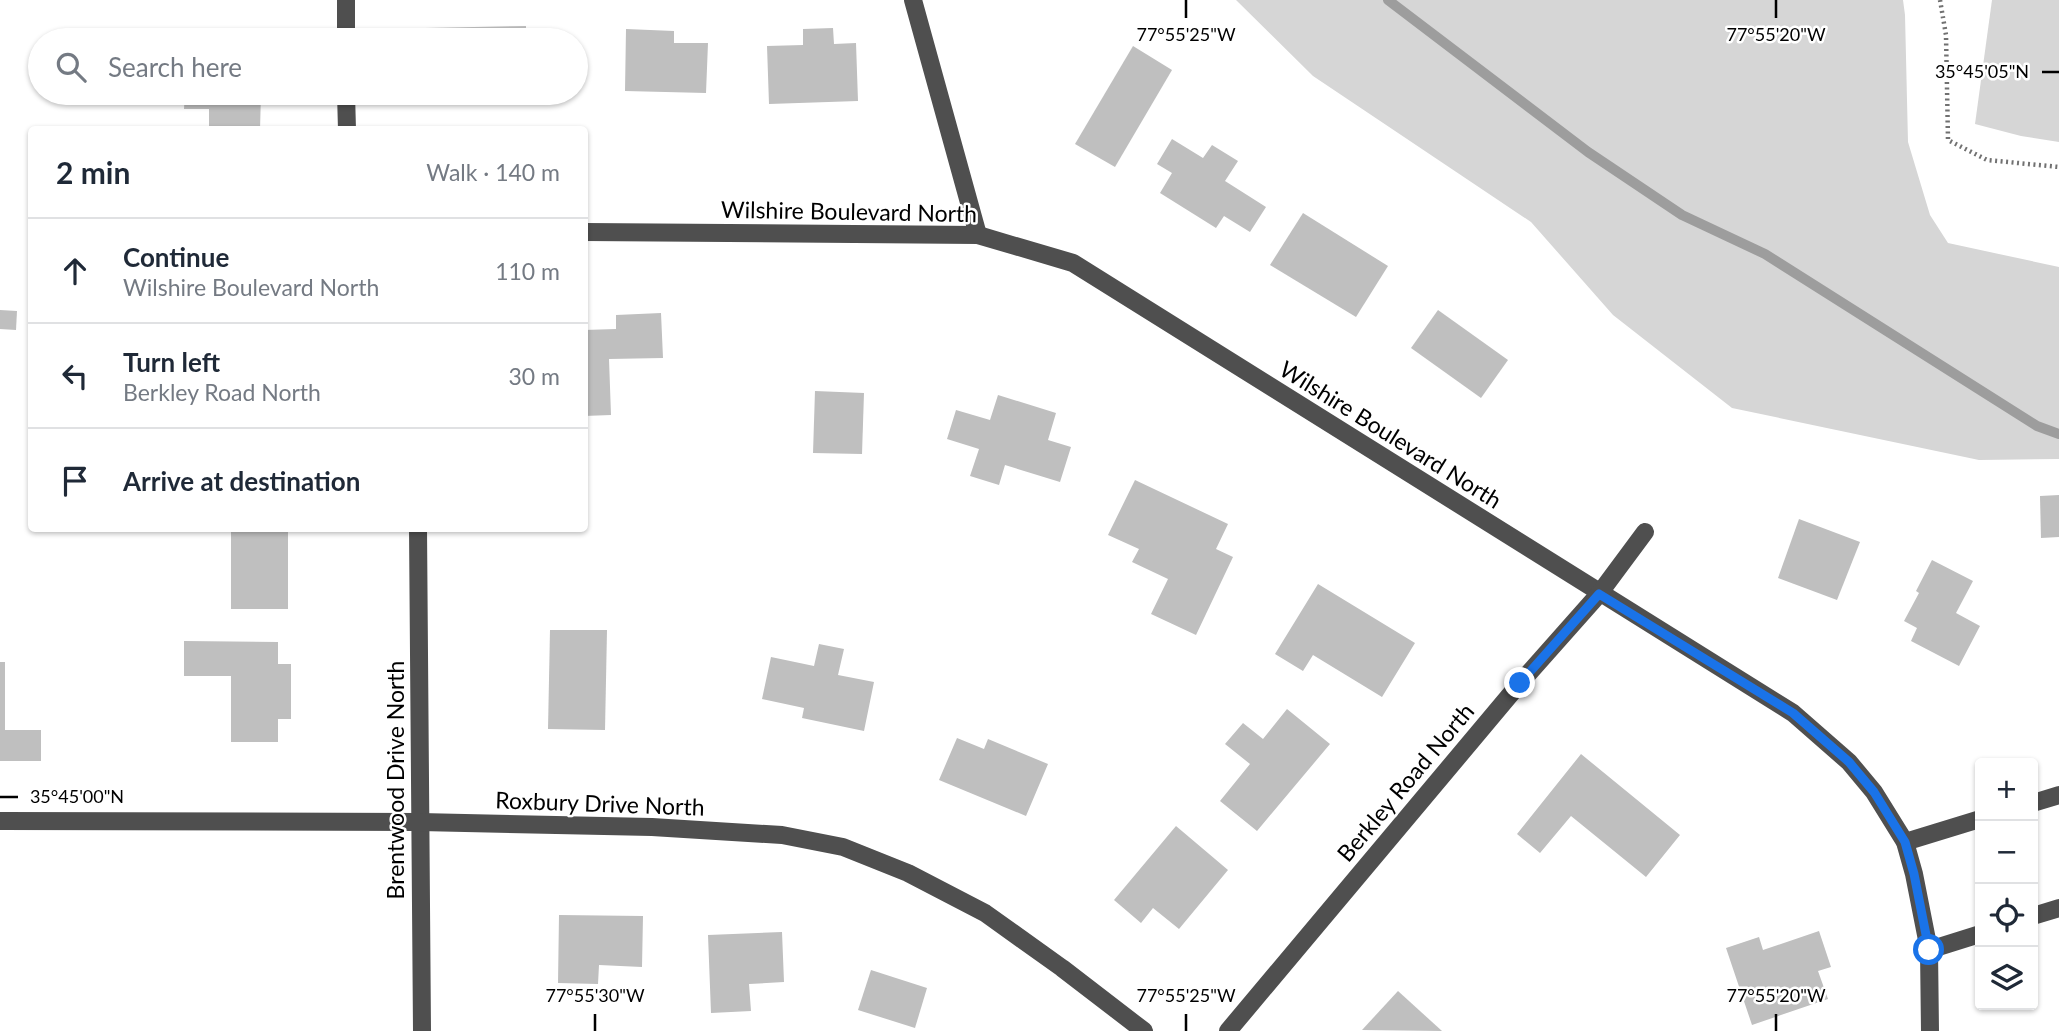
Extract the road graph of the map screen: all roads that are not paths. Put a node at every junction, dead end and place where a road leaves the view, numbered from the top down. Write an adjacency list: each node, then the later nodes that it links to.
1 (346, 0): 3 (street)
2 (913, 0): 7 (street)
3 (346, 28)
4 (346, 105): 5 (street)
5 (347, 126)
6 (588, 232): 7 (street, Wilshire Boulevard North)
7 (978, 235): 10 (street, Wilshire Boulevard North)
8 (418, 532): 15 (street, Brentwood Drive North)
9 (1645, 532): 10 (street, Berkley Road North)
10 (1599, 594): 16 (street, Wilshire Boulevard North); 23 (street, Berkley Road North)
11 (2059, 795): 12 (street)
12 (2038, 801)
13 (0, 821): 15 (street, Roxbury Drive North)
14 (1975, 821): 16 (street)
15 (420, 822): 21 (street, Brentwood Drive North); 22 (street, Roxbury Drive North)
16 (1905, 842): 20 (street, Wilshire Boulevard North)
17 (2059, 908): 18 (street)
18 (2038, 914)
19 (1975, 936): 20 (street)
20 (1929, 950): 24 (street, Wilshire Boulevard North)
21 (422, 1031)
22 (1144, 1031)
23 (1228, 1031)
24 (1930, 1031)

